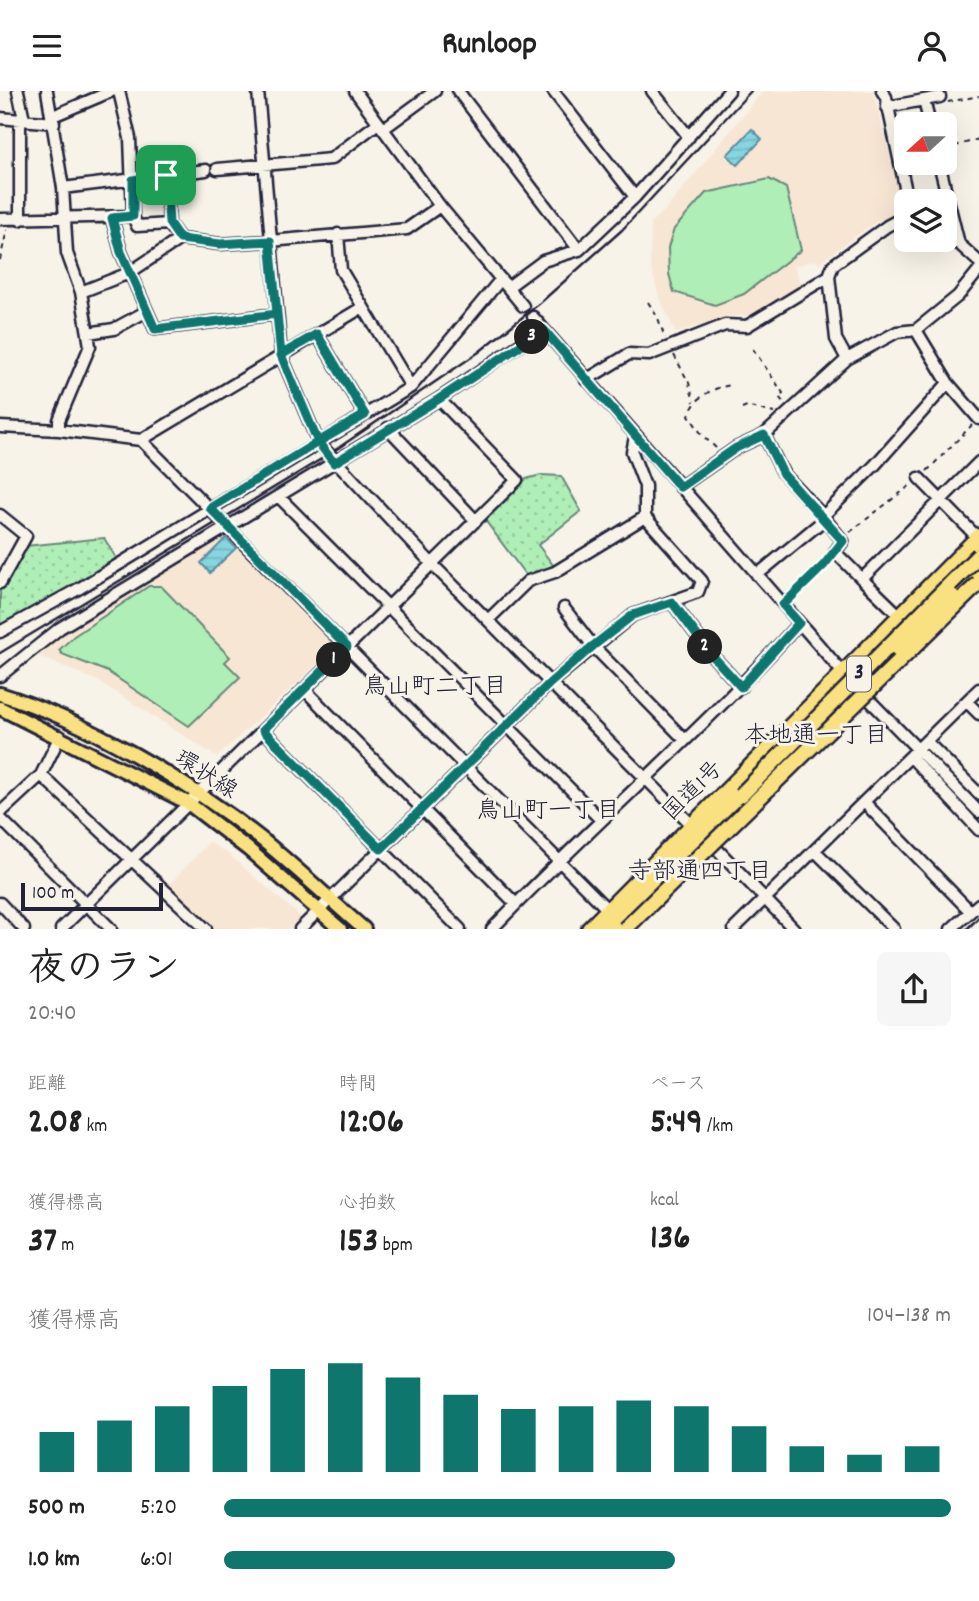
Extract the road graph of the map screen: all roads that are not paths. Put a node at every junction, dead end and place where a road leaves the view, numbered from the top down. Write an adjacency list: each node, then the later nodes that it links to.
1 (18, 91): 18 (street)
2 (47, 91): 19 (street)
3 (112, 91): 19 (street)
4 (119, 91): 27 (street)
5 (258, 91): 22 (street)
6 (355, 91): 20 (street)
7 (435, 91): 20 (street)
8 (458, 91): 44 (street)
9 (553, 91): 30 (street)
10 (652, 91): 21 (street)
11 (729, 91): 21 (street)
12 (882, 91): 15 (street)
13 (940, 97): 14 (street)
14 (924, 101): 15 (street); 16 (street)
15 (887, 107): 29 (street)
16 (927, 112)
17 (0, 118): 18 (street)
18 (22, 119): 19 (street); 36 (street)
19 (53, 120): 28 (street)
20 (381, 126): 22 (street); 31 (street)
21 (689, 137): 30 (street)
22 (263, 164): 23 (street); 41 (street)
23 (217, 169)
24 (206, 170): 25 (street)
25 (166, 175): 27 (street); 38 (street)
26 (942, 175): 43 (street)
27 (133, 180): 28 (street); 32 (street)
28 (63, 188): 33 (street)
29 (905, 189)
30 (635, 197): 44 (street)
31 (440, 206): 39 (street); 49 (street)
32 (133, 216): 34 (street); 38 (street)
33 (62, 218): 34 (street); 36 (street); 50 (street)
34 (112, 218): 47 (street)
35 (4, 219): 36 (street)
36 (20, 219)
37 (894, 222): 48 (street)
38 (169, 223): 40 (street)
39 (338, 235): 41 (street); 52 (street)
40 (180, 239): 41 (street); 47 (street)
41 (270, 241): 54 (street)
42 (957, 243): 43 (street)
43 (960, 244): 45 (street)
44 (579, 250): 49 (street)
45 (979, 262)
46 (979, 270): 57 (street)
47 (130, 273): 50 (street); 53 (street)
48 (829, 276): 61 (street); 62 (street)
49 (504, 283): 51 (street); 64 (street)
50 (81, 292): 58 (street)
51 (523, 306)
52 (363, 307): 59 (street); 64 (street)
53 (147, 311): 54 (street); 58 (street)
54 (277, 314): 60 (street)
55 (533, 317): 56 (street)
56 (544, 330): 62 (street); 65 (street)
57 (916, 330): 61 (street); 63 (street)
58 (88, 333): 70 (street)
59 (317, 334): 60 (street); 66 (street)
60 (281, 355): 73 (street); 74 (street)
61 (847, 359): 71 (street)
62 (586, 380): 72 (street)
63 (948, 383): 67 (street); 84 (street)
64 (411, 387): 66 (street)
65 (439, 399): 69 (street); 85 (street)
66 (365, 415): 74 (street)
67 (979, 419)
68 (0, 427): 70 (street)
69 (388, 428): 76 (street); 85 (street)
70 (59, 430): 73 (street)
71 (764, 435): 78 (street); 84 (street)
72 (635, 437): 78 (street); 83 (street)
73 (141, 440): 81 (street)
74 (318, 442): 76 (street); 81 (street)
75 (979, 462): 80 (street)
76 (334, 463): 79 (street); 89 (street)
77 (919, 478): 80 (street)
78 (680, 487): 91 (street)
79 (279, 497): 86 (street); 97 (street)
80 (941, 500): 87 (street); 92 (street)
81 (210, 508): 86 (street); 102 (street)
82 (0, 515): 93 (street)
83 (645, 517): 96 (street); 100 (street)
84 (824, 517): 91 (street); 92 (street)
85 (476, 521): 89 (street)
86 (227, 527): 104 (street); 106 (street)
87 (978, 537): 99 (highway, 国道1号)
88 (979, 555): 126 (highway, 3, bridge)
89 (433, 565): 97 (street); 100 (street)
90 (979, 568): 126 (highway, bridge)
91 (757, 575): 101 (street)
92 (862, 579): 99 (street)
93 (0, 583)
94 (979, 583): 160 (highway, 3, bridge)
95 (979, 590): 112 (highway)
96 (672, 602): 103 (street); 108 (street)
97 (390, 608): 104 (street); 116 (street)
98 (564, 608): 103 (street)
99 (899, 615): 105 (highway, 国道1号)
100 (489, 619): 107 (street)
101 (799, 623): 105 (street); 108 (street)
102 (0, 632)
103 (593, 646): 107 (street); 119 (street)
104 (347, 647): 109 (street); 122 (street)
105 (844, 674): 112 (street); 133 (highway, 国道1号)
106 (0, 676)
107 (550, 683): 116 (street); 124 (street)
108 (741, 687): 119 (street)
109 (304, 689): 117 (street); 129 (street)
110 (979, 689): 113 (street)
111 (0, 694): 127 (main road, 環状線)
112 (867, 699): 121 (street); 135 (highway)
113 (967, 702): 115 (street); 120 (street)
114 (0, 708): 118 (main road, 環状線)
115 (979, 714)
116 (506, 726): 122 (street); 132 (street)
117 (263, 730): 127 (street); 136 (street)
118 (60, 736): 123 (street); 127 (main road, 環状線)
119 (684, 739): 124 (street)
120 (927, 741): 121 (street); 125 (street)
121 (914, 754): 128 (street); 130 (street); 134 (street)
122 (465, 767): 129 (street); 139 (street)
123 (41, 775): 131 (street); 138 (street)
124 (646, 777): 132 (street); 133 (street)
125 (979, 794)
126 (741, 795): 159 (highway, 3)
127 (193, 799): 138 (street); 141 (main road, 環状線); 147 (main road, 環状線)
128 (865, 803): 137 (street); 148 (street)
129 (421, 809): 136 (street); 144 (street)
130 (979, 812)
131 (0, 815): 143 (street)
132 (601, 820): 139 (street)
133 (692, 825): 146 (highway, 国道1号)
134 (979, 830)
135 (716, 848): 140 (street); 161 (highway)
136 (381, 849): 141 (street); 156 (street)
137 (815, 851): 140 (street); 164 (street)
138 (132, 859): 143 (street); 152 (street)
139 (558, 860): 144 (street); 146 (street)
140 (764, 898): 162 (street); 163 (street)
141 (330, 900): 147 (street); 155 (main road, 環状線)
142 (0, 903): 149 (street)
143 (87, 904): 150 (street); 151 (street)
144 (516, 904): 157 (street)
145 (979, 904): 148 (street)
146 (608, 910): 158 (highway, 国道1号)
147 (319, 911): 153 (street); 154 (main road, 環状線)
148 (970, 911): 165 (street)
149 (24, 929)
150 (61, 929)
151 (111, 929)
152 (206, 929)
153 (300, 929)
154 (340, 929)
155 (364, 929)
156 (460, 929)
157 (492, 929)
158 (589, 929)
159 (607, 929)
160 (625, 929)
161 (634, 929)
162 (734, 929)
163 (794, 929)
164 (894, 929)
165 (951, 929)

